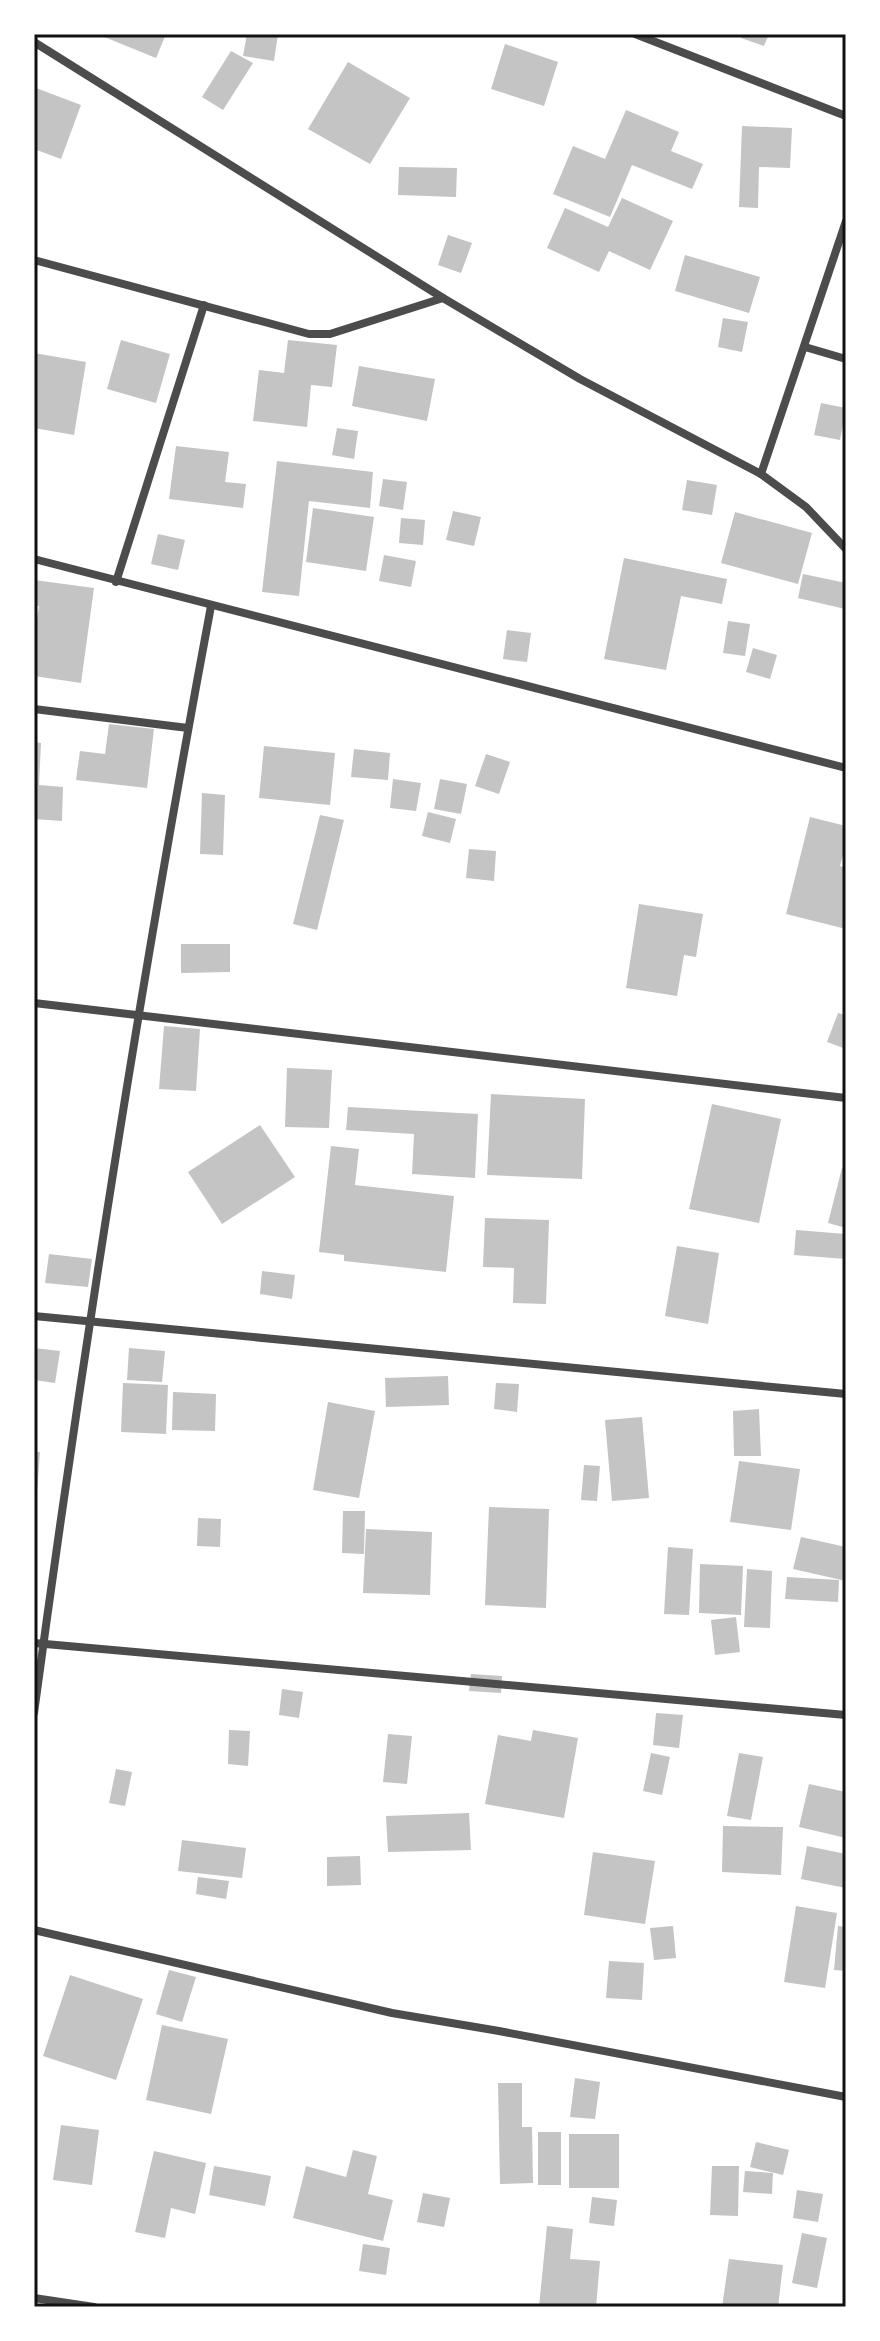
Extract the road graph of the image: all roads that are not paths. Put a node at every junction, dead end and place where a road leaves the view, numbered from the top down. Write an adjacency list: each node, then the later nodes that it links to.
1 (635, 34): 3 (street)
2 (34, 42): 6 (street)
3 (846, 116)
4 (846, 221): 8 (street)
5 (34, 260): 7 (street)
6 (443, 298): 7 (street); 10 (street)
7 (204, 305): 13 (street)
8 (805, 347): 9 (street); 10 (street)
9 (846, 359)
10 (761, 474): 11 (street)
11 (846, 549)
12 (34, 559): 13 (street)
13 (116, 582): 14 (street)
14 (211, 606): 16 (street); 17 (street)
15 (34, 709): 16 (street)
16 (188, 728): 19 (street)
17 (846, 768)
18 (34, 1003): 19 (street)
19 (137, 1014): 20 (street); 22 (street)
20 (846, 1098)
21 (34, 1316): 22 (street)
22 (90, 1321): 23 (street); 24 (street)
23 (846, 1394)
24 (39, 1643): 25 (street); 26 (street)
25 (34, 1713)
26 (846, 1715)
27 (34, 1930): 28 (street)
28 (846, 2097)
29 (34, 2298): 30 (street)
30 (94, 2307)

